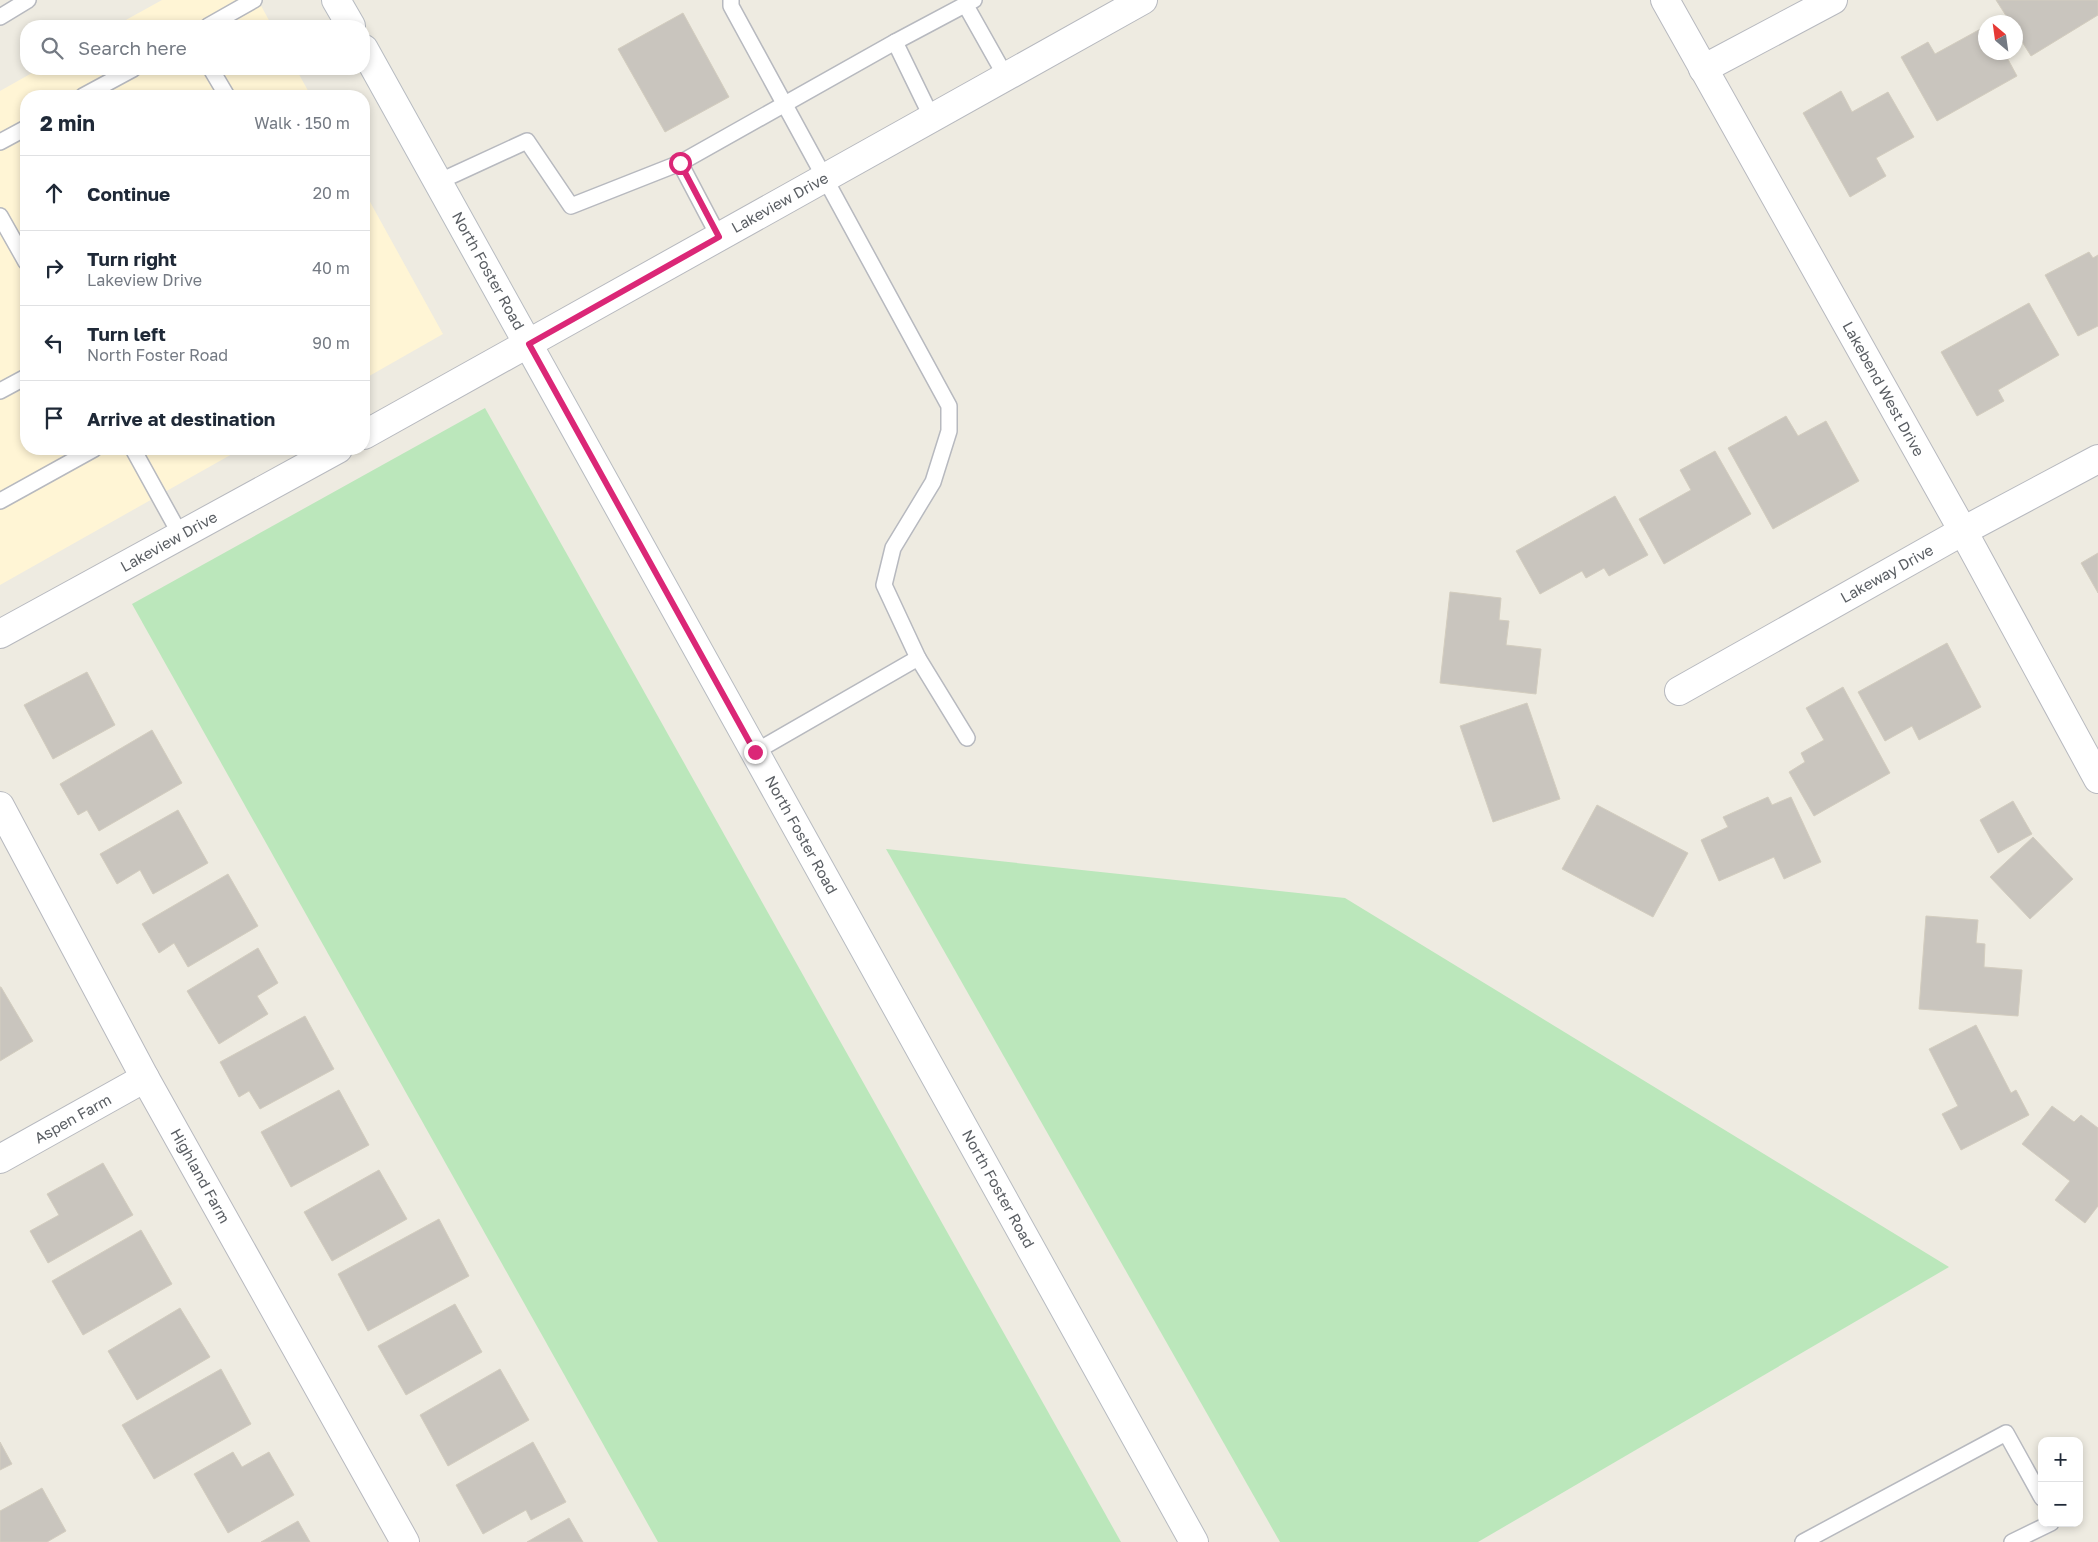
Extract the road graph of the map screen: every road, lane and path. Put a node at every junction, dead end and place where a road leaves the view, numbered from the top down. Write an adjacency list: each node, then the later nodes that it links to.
1 (28, 0): 9 (lane)
2 (254, 0): 10 (lane)
3 (336, 0): 11 (street)
4 (731, 0): 20 (lane)
5 (1143, 0): 17 (street, Lakeview Drive)
6 (1665, 0): 14 (street, Lakebend West Drive)
7 (1833, 0): 14 (street)
8 (970, 2): 12 (lane); 17 (lane)
9 (0, 17)
10 (219, 20)
11 (348, 20)
12 (896, 42): 20 (lane); 21 (lane)
13 (370, 60): 26 (street, North Foster Road)
14 (1703, 70): 39 (street, Lakebend West Drive)
15 (122, 75): 18 (lane)
16 (215, 75): 19 (lane)
17 (1006, 77): 21 (street, Lakeview Drive)
18 (94, 90)
19 (223, 90)
20 (785, 104): 24 (lane); 25 (lane)
21 (932, 118): 25 (street, Lakeview Drive)
22 (20, 131): 23 (lane)
23 (0, 142)
24 (680, 163): 26 (lane); 28 (lane)
25 (826, 178): 28 (street, Lakeview Drive); 42 (lane)
26 (438, 182): 30 (street, North Foster Road)
27 (0, 216): 29 (lane)
28 (719, 237): 30 (street, Lakeview Drive)
29 (20, 251)
30 (529, 344): 33 (street, Lakeview Drive); 45 (street, North Foster Road)
31 (20, 380): 32 (lane)
32 (0, 391)
33 (370, 432)
34 (83, 455): 38 (lane)
35 (136, 455): 40 (lane)
36 (327, 455): 40 (street, Lakeview Drive)
37 (2098, 459): 39 (street, Lakeway Drive)
38 (0, 501)
39 (1963, 531): 43 (street, Lakeway Drive); 46 (street, Lakebend West Drive)
40 (181, 536): 41 (street, Lakeview Drive)
41 (0, 634)
42 (918, 658): 44 (lane); 45 (lane)
43 (1679, 691)
44 (967, 738)
45 (755, 752): 53 (street, North Foster Road)
46 (2098, 779)
47 (0, 806): 48 (street, Highland Farm)
48 (145, 1078): 49 (street, Aspen Farm); 52 (street, Highland Farm)
49 (0, 1159)
50 (2038, 1491): 54 (lane)
51 (2043, 1527): 55 (lane)
52 (405, 1542)
53 (1194, 1542)
54 (1803, 1542)
55 (2012, 1542)

